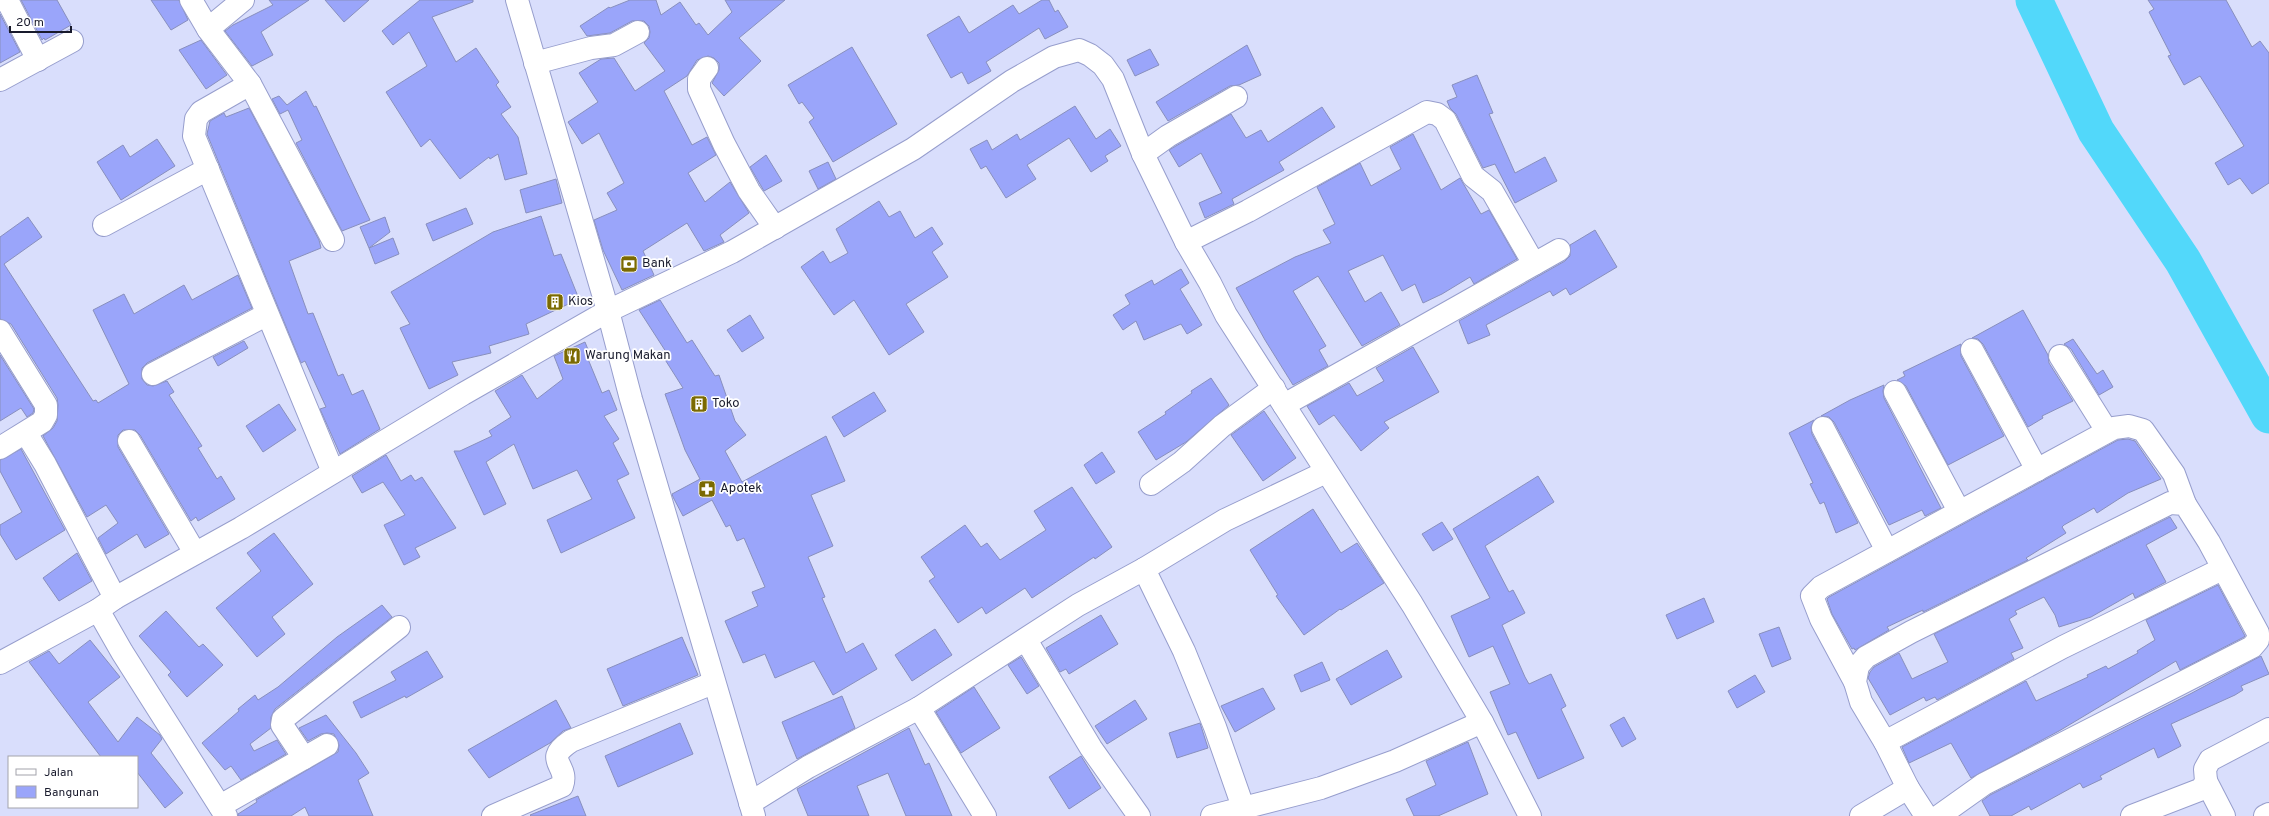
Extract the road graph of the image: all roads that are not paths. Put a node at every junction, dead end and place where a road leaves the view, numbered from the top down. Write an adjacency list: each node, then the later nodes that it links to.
1 (7, 0): 8 (street)
2 (191, 0): 5 (street)
3 (243, 0): 5 (street)
4 (517, 0): 9 (street)
5 (208, 29): 12 (street)
6 (638, 32): 9 (street)
7 (72, 41): 8 (street)
8 (38, 60): 11 (street)
9 (534, 63): 22 (street)
10 (706, 68): 17 (street)
11 (0, 80)
12 (250, 84): 15 (street); 18 (street)
13 (1236, 97): 14 (street)
14 (1143, 154): 17 (street); 19 (street)
15 (208, 169): 16 (street); 23 (street)
16 (104, 225)
17 (775, 228): 22 (street)
18 (333, 240)
19 (1186, 242): 21 (street); 29 (street)
20 (1559, 250): 21 (street)
21 (1534, 264): 29 (street)
22 (608, 311): 36 (street); 52 (street)
23 (266, 315): 27 (street); 36 (street)
24 (0, 331): 32 (street)
25 (1972, 350): 35 (street)
26 (2060, 356): 31 (street)
27 (153, 374)
28 (1895, 392): 40 (street)
29 (1279, 396): 37 (street); 38 (street)
30 (1823, 428): 41 (street)
31 (2107, 431): 35 (street); 39 (street)
32 (26, 433): 34 (street); 45 (street)
33 (129, 441): 42 (street)
34 (0, 448)
35 (2036, 470): 40 (street)
36 (333, 472): 42 (street)
37 (1326, 472): 43 (street); 54 (street)
38 (1151, 484)
39 (2184, 504): 44 (street); 51 (street)
40 (1959, 511): 41 (street)
41 (1887, 551): 51 (street)
42 (195, 553): 45 (street)
43 (1144, 569): 48 (street); 61 (street)
44 (2222, 569): 47 (street); 56 (street)
45 (107, 604): 50 (street); 63 (street)
46 (399, 627): 58 (street)
47 (2258, 633): 49 (street); 72 (street)
48 (1026, 640): 53 (street); 67 (street)
49 (2269, 656)
50 (0, 663)
51 (1855, 682): 56 (street)
52 (713, 683): 62 (street); 65 (street)
53 (919, 708): 62 (street); 66 (street)
54 (1482, 722): 61 (street); 69 (street)
55 (2269, 729): 59 (street)
56 (1885, 742): 60 (street)
57 (326, 745): 58 (street)
58 (304, 758): 63 (street)
59 (2206, 781): 73 (street); 74 (street)
60 (1908, 788): 70 (street); 71 (street)
61 (1243, 807): 68 (street)
62 (752, 809)
63 (223, 811)
64 (2269, 814): 75 (street)
65 (493, 816)
66 (984, 816)
67 (1139, 816)
68 (1212, 816)
69 (1530, 816)
70 (1861, 816)
71 (1926, 816)
72 (1939, 816)
73 (2132, 816)
74 (2224, 816)
75 (2265, 816)

